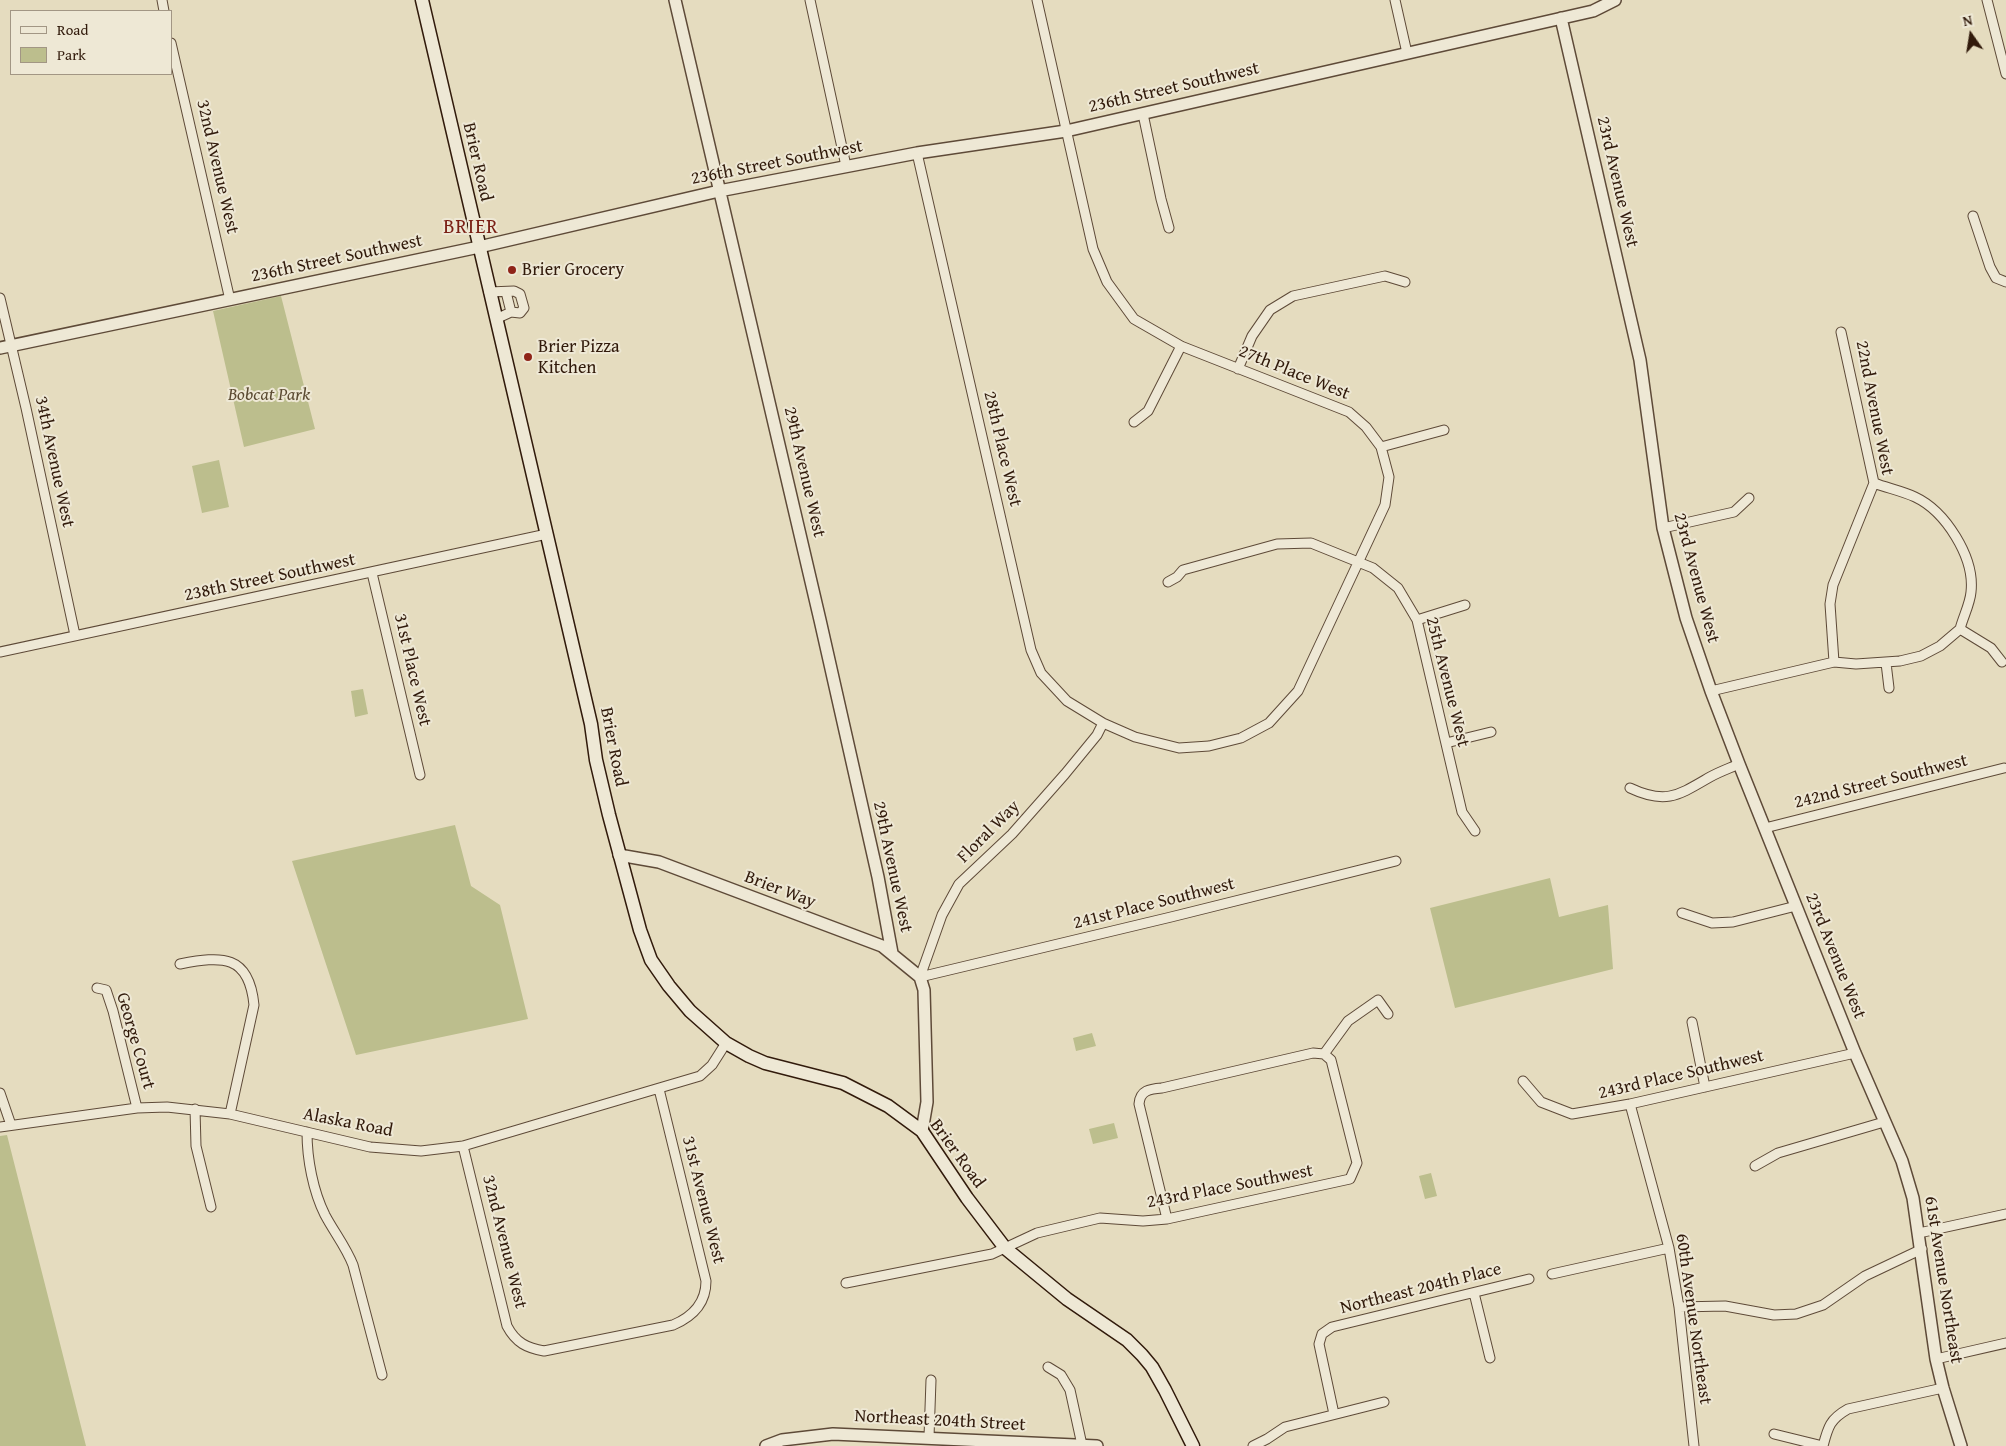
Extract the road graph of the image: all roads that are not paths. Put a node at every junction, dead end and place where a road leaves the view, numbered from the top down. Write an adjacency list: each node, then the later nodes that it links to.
1 (422, 0): 19 (main road, Brier Road)
2 (675, 0): 16 (street, 29th Avenue West)
3 (810, 0): 15 (street)
4 (1037, 0): 13 (street, 27th Place West)
5 (1395, 0): 10 (street)
6 (1615, 0): 8 (street, 236th Street Southwest)
7 (1987, 0): 11 (street)
8 (1562, 18): 10 (street, 236th Street Southwest); 37 (street, 23rd Avenue West)
9 (172, 46): 25 (street, 32nd Avenue West)
10 (1407, 53): 12 (street, 236th Street Southwest)
11 (2006, 74)
12 (1143, 114): 13 (street, 236th Street Southwest); 18 (street)
13 (1066, 131): 14 (street, 236th Street Southwest); 30 (street, 27th Place West)
14 (917, 153): 15 (street, 236th Street Southwest); 52 (street, 28th Place West)
15 (846, 166): 16 (street, 236th Street Southwest)
16 (719, 191): 19 (street, 236th Street Southwest); 65 (street, 29th Avenue West)
17 (1973, 216): 21 (street)
18 (1169, 228)
19 (479, 247): 22 (main road, Brier Road); 25 (street, 236th Street Southwest)
20 (1405, 282): 31 (street)
21 (2006, 282)
22 (489, 292): 23 (street); 27 (main road, Brier Road)
23 (506, 292): 26 (street); 26 (street)
24 (0, 298): 29 (street, 34th Avenue West)
25 (230, 300): 29 (street, 236th Street Southwest)
26 (511, 312): 27 (street)
27 (496, 319): 38 (main road, Brier Road)
28 (1842, 332): 35 (street, 22nd Avenue West)
29 (5, 346): 45 (street, 34th Avenue West)
30 (1181, 346): 31 (street, 27th Place West); 32 (street)
31 (1238, 369): 34 (street, 27th Place West)
32 (1134, 422)
33 (1444, 430): 34 (street)
34 (1381, 447): 39 (street, 27th Place West)
35 (1874, 484): 44 (street); 47 (street, 22nd Avenue West)
36 (1749, 498): 37 (street)
37 (1663, 528): 51 (street, 23rd Avenue West)
38 (547, 534): 40 (street, 238th Street Southwest); 61 (main road, Brier Road)
39 (1358, 560): 41 (street, 25th Avenue West); 43 (street, 25th Avenue West); 52 (street, 27th Place West)
40 (372, 573): 45 (street, 238th Street Southwest); 57 (street, 31st Place West)
41 (1168, 582)
42 (1465, 605): 43 (street)
43 (1417, 620): 54 (street, 25th Avenue West)
44 (1960, 629): 48 (street); 49 (street)
45 (75, 635): 46 (street, 238th Street Southwest)
46 (0, 652)
47 (1834, 662): 49 (street); 51 (street)
48 (2002, 662)
49 (1886, 663): 50 (street)
50 (1889, 688)
51 (1710, 691): 55 (street, 23rd Avenue West)
52 (1103, 723): 67 (street, Floral Way)
53 (1491, 732): 54 (street)
54 (1446, 743): 60 (street, 25th Avenue West)
55 (1739, 764): 58 (street); 59 (street, 23rd Avenue West)
56 (2004, 768): 59 (street, 242nd Street Southwest)
57 (420, 775)
58 (1630, 788)
59 (1765, 828): 63 (street, 23rd Avenue West)
60 (1475, 831)
61 (619, 855): 65 (street, Brier Way); 71 (main road, Brier Road)
62 (1396, 861): 67 (street, 241st Place Southwest)
63 (1796, 906): 64 (street); 72 (street, 23rd Avenue West)
64 (1682, 913)
65 (892, 953): 67 (street, Brier Way)
66 (180, 964): 81 (street)
67 (920, 977): 85 (street)
68 (97, 988): 79 (street, George Court)
69 (1388, 1014): 73 (street)
70 (1692, 1022): 75 (street)
71 (726, 1043): 76 (street, Alaska Road); 85 (main road, Brier Road)
72 (1855, 1052): 75 (street, 243rd Place Southwest); 82 (street, 23rd Avenue West)
73 (1324, 1054): 91 (street); 91 (street, 243rd Place Southwest)
74 (1523, 1081): 78 (street, 243rd Place Southwest)
75 (1705, 1087): 78 (street, 243rd Place Southwest)
76 (659, 1089): 87 (street, Alaska Road); 101 (street, 31st Avenue West)
77 (0, 1093): 83 (street)
78 (1630, 1104): 94 (street, 60th Avenue Northeast)
79 (137, 1108): 80 (street, Alaska Road); 83 (street, Alaska Road)
80 (195, 1109): 81 (street, Alaska Road); 89 (street)
81 (230, 1114): 86 (street, Alaska Road)
82 (1884, 1122): 88 (street); 92 (street, 61st Avenue Northeast)
83 (11, 1125): 84 (street, Alaska Road)
84 (0, 1127)
85 (922, 1131): 93 (main road, Brier Road)
86 (307, 1132): 87 (street, Alaska Road); 106 (street)
87 (463, 1146): 101 (street, 32nd Avenue West)
88 (1754, 1166)
89 (211, 1207)
90 (2006, 1214): 92 (street)
91 (1168, 1219): 93 (street, 243rd Place Southwest)
92 (1919, 1233): 95 (street, 61st Avenue Northeast)
93 (1005, 1248): 98 (street, 243rd Place Southwest); 117 (main road, Brier Road)
94 (1669, 1248): 96 (street); 100 (street, 60th Avenue Northeast)
95 (1922, 1249): 100 (street); 104 (street, 61st Avenue Northeast)
96 (1552, 1274)
97 (1529, 1279): 99 (street, Northeast 204th Place)
98 (846, 1283)
99 (1474, 1293): 103 (street); 110 (street, Northeast 204th Place)
100 (1679, 1307): 119 (street, 60th Avenue Northeast)
101 (519, 1343)
102 (2006, 1343): 104 (street)
103 (1490, 1358)
104 (1936, 1359): 108 (street, 61st Avenue Northeast)
105 (1048, 1367): 114 (street)
106 (382, 1375)
107 (931, 1380): 112 (street)
108 (1942, 1388): 120 (street); 121 (street, 61st Avenue Northeast)
109 (1384, 1402): 110 (street)
110 (1334, 1414): 118 (street)
111 (1774, 1434): 120 (street)
112 (929, 1437): 113 (street, Northeast 204th Street); 115 (street, Northeast 204th Street)
113 (1022, 1444): 114 (street, Northeast 204th Street)
114 (1082, 1445): 116 (street, Northeast 204th Street)
115 (766, 1446)
116 (1097, 1446)
117 (1193, 1446)
118 (1253, 1446)
119 (1694, 1446)
120 (1823, 1446)
121 (1961, 1446)

